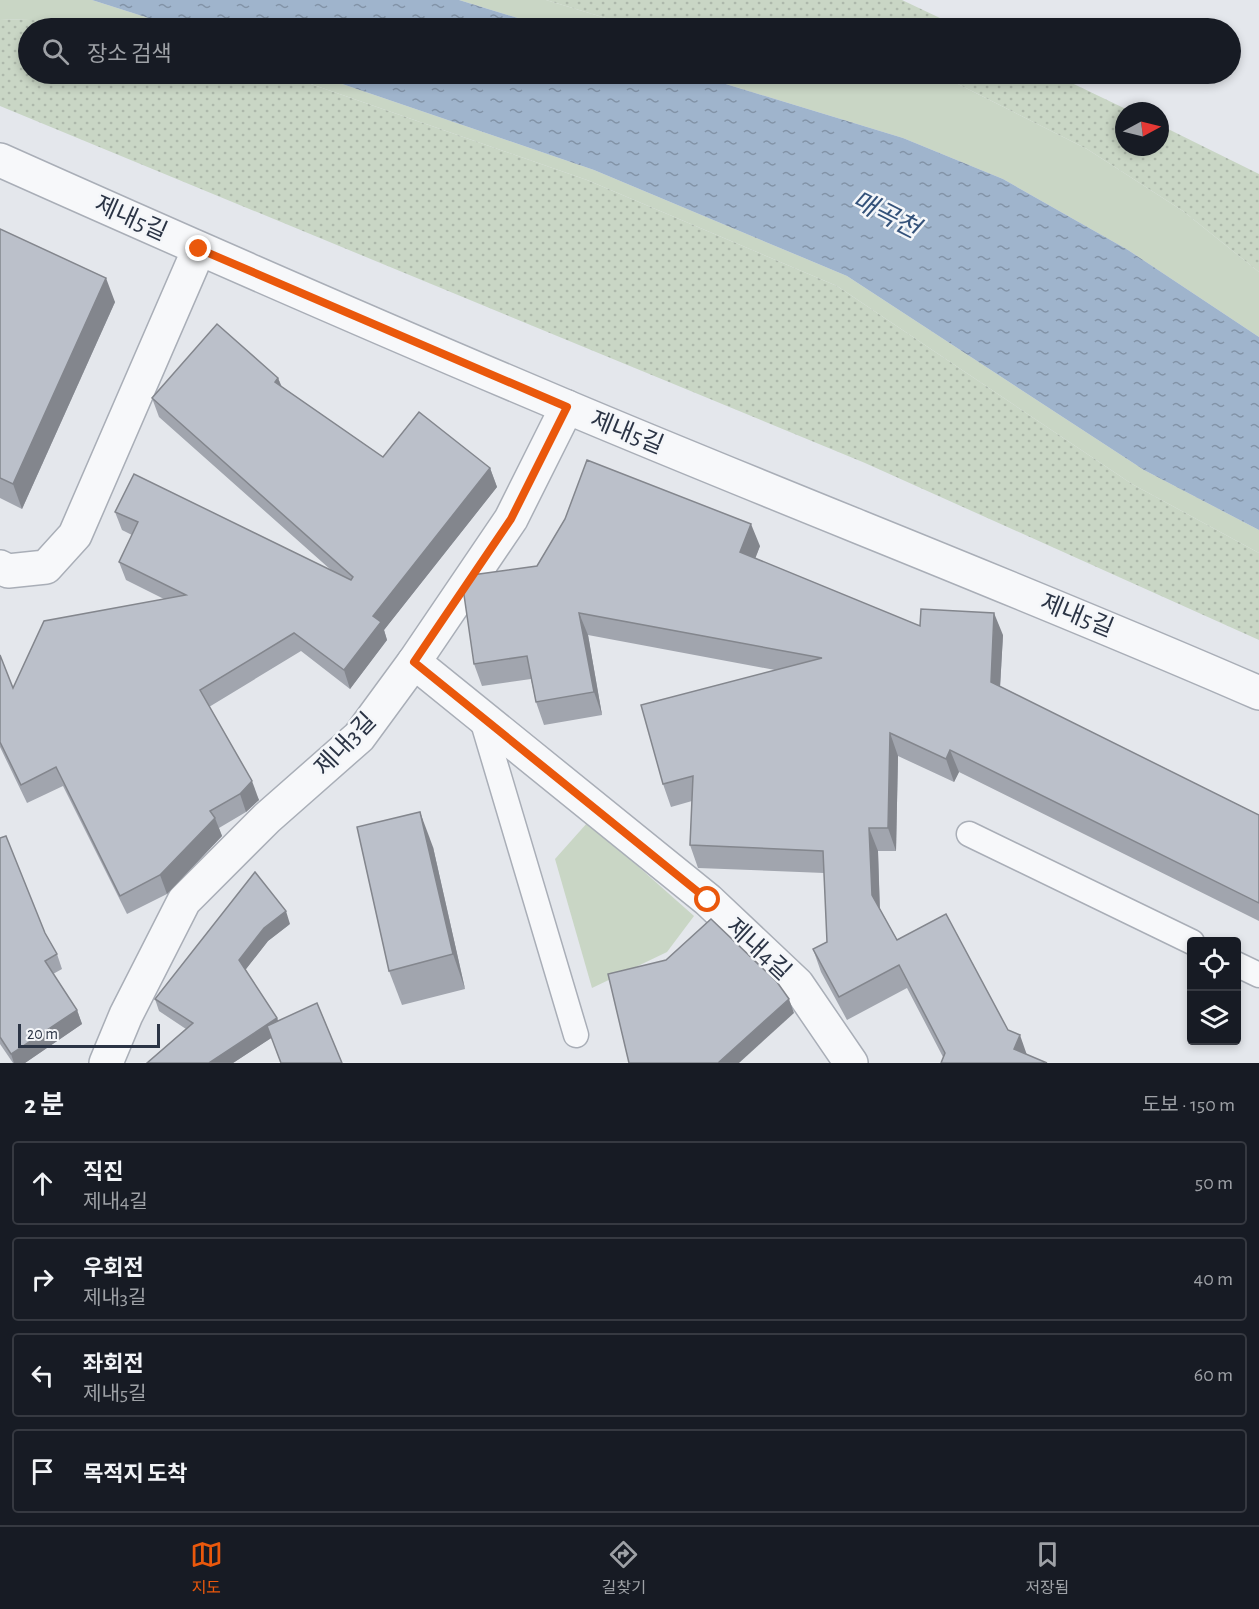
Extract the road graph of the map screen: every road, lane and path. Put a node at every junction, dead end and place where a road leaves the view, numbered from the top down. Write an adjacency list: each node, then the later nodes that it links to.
1 (0, 160): 2 (street, 제내5길)
2 (199, 249): 3 (street, 제내5길); 4 (street)
3 (567, 407): 5 (street, 제내3길); 6 (street, 제내5길)
4 (0, 567)
5 (414, 662): 7 (street, 제내4길); 13 (street, 제내3길)
6 (1259, 693)
7 (481, 716): 12 (lane); 14 (street, 제내4길)
8 (969, 834): 9 (lane)
9 (1187, 940)
10 (1241, 966): 11 (lane)
11 (1259, 975)
12 (576, 1035)
13 (106, 1063)
14 (851, 1063)

